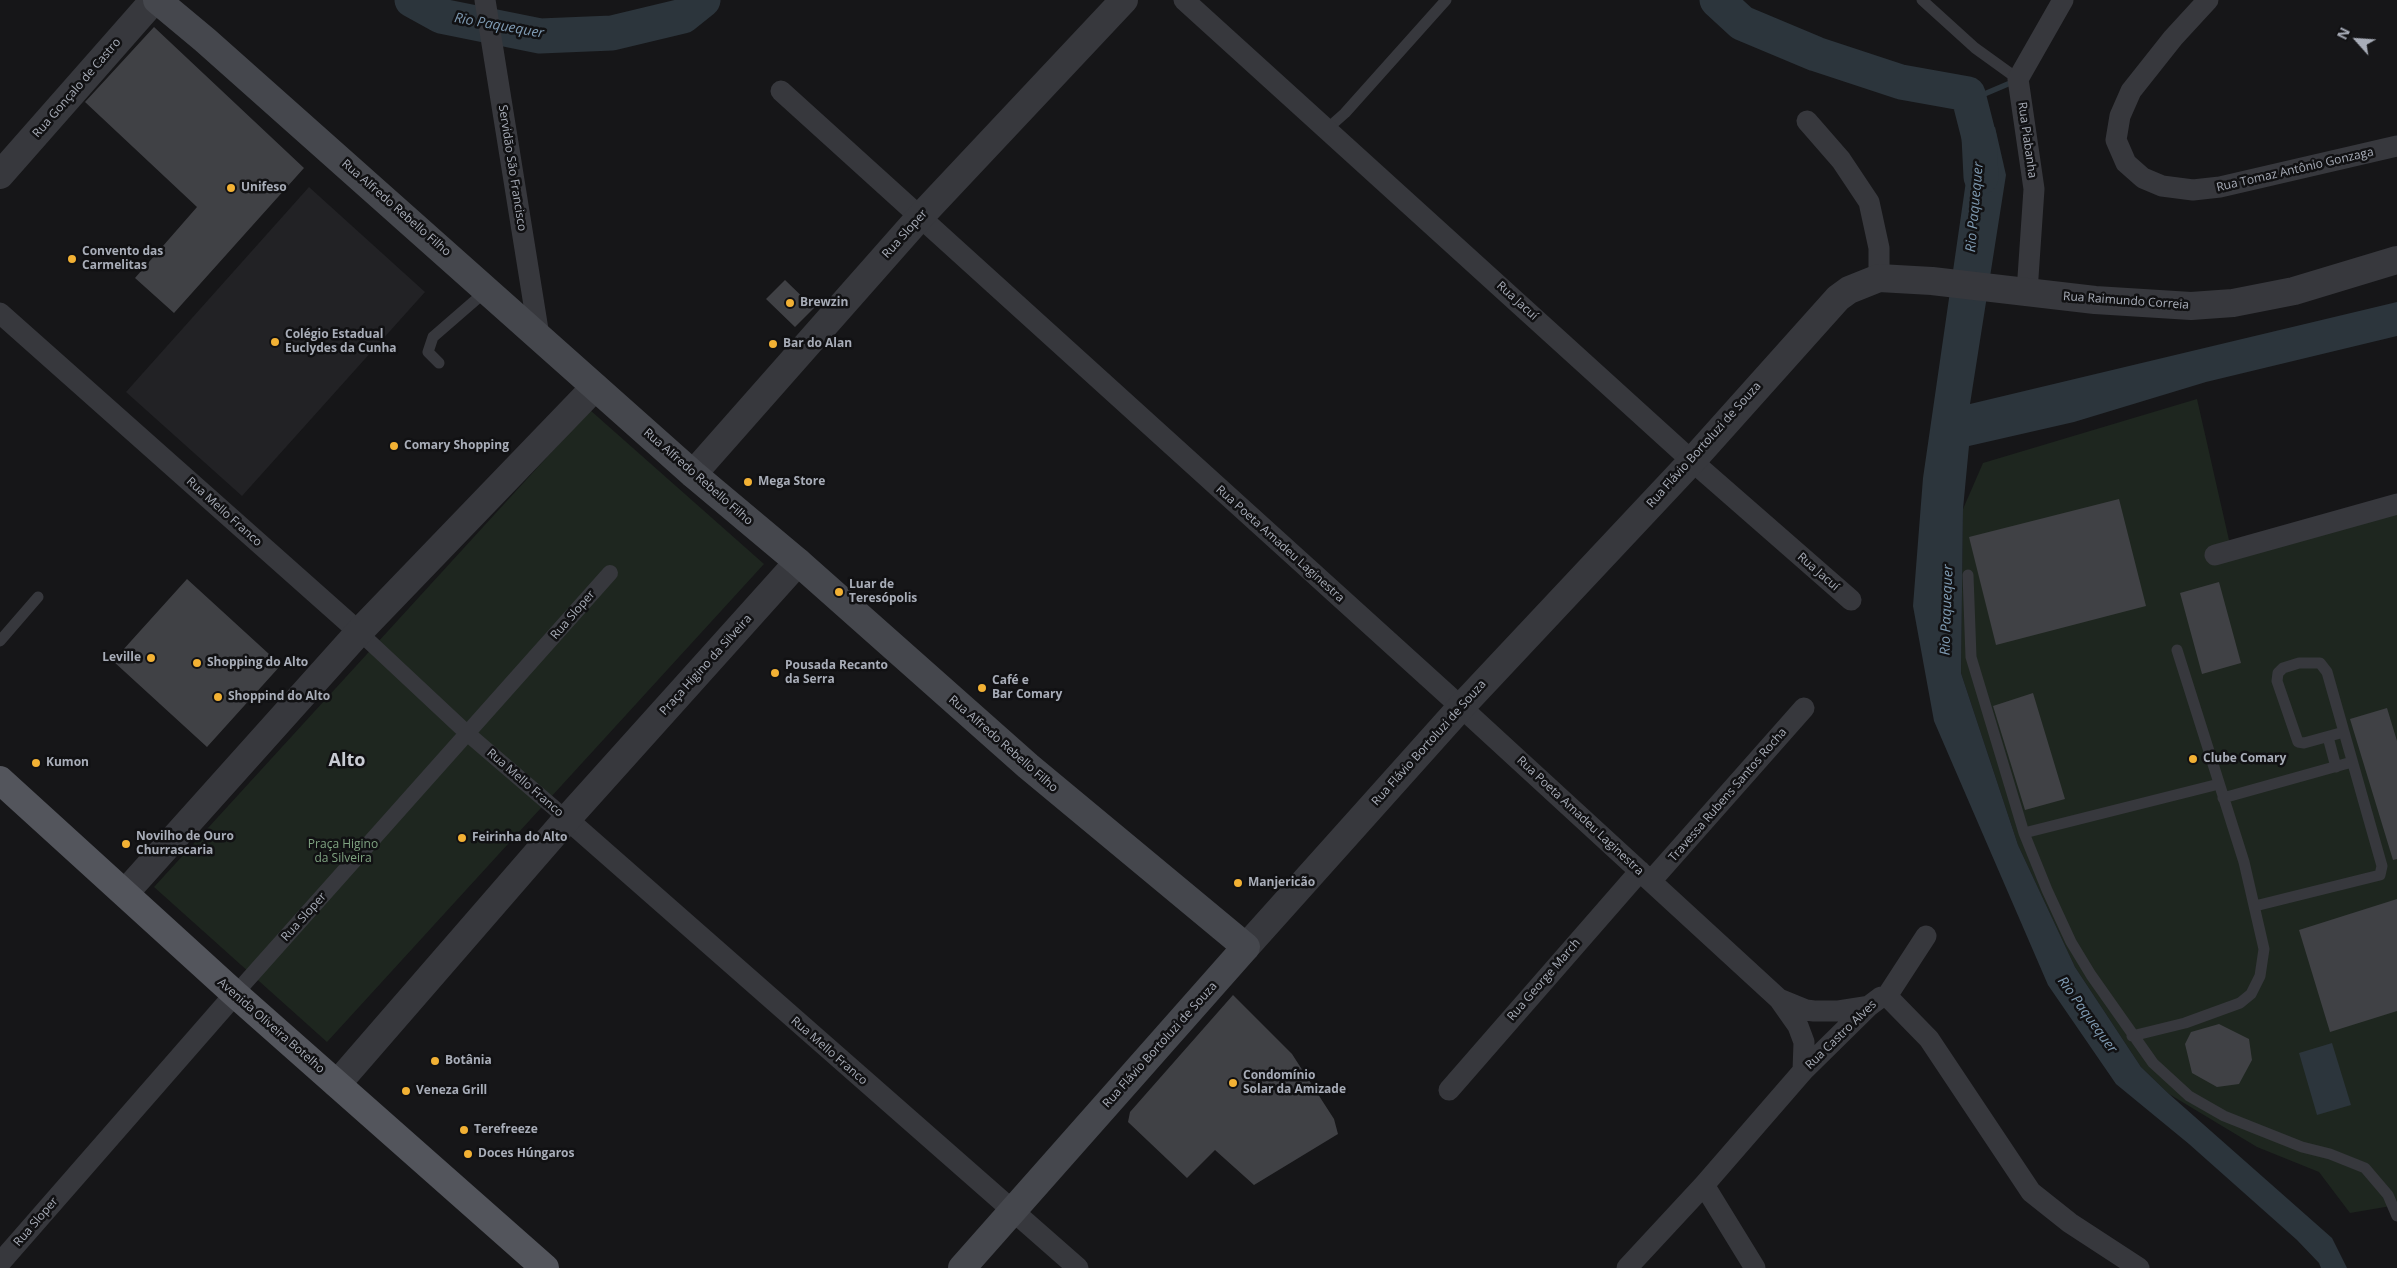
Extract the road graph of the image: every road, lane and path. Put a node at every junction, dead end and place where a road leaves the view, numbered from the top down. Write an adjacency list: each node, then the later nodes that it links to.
1 (155, 0): 14 (street, Rua Gonçalo de Castro); 19 (main road, Rua Alfredo Rebello Filho)
2 (485, 0): 22 (street, Servidão São Francisco)
3 (1124, 0): 15 (street, Rua Sloper)
4 (1184, 0): 12 (street, Rua Jacuí)
5 (1446, 0): 12 (lane)
6 (1922, 0): 9 (lane)
7 (2063, 0): 9 (street)
8 (2208, 0): 13 (street, Rua Tomaz Antônio Gonzaga)
9 (2018, 79): 20 (street, Rua Piabanha)
10 (780, 91): 15 (street, Rua Poeta Amadeu Laginestra)
11 (1807, 121): 17 (street)
12 (1327, 129): 25 (street, Rua Jacuí)
13 (2397, 146)
14 (0, 176)
15 (918, 218): 26 (street, Rua Sloper); 37 (street, Rua Poeta Amadeu Laginestra)
16 (2397, 260): 20 (street, Rua Raimundo Correia)
17 (1879, 278): 18 (street, Rua Flávio Bortoluzi de Souza); 25 (street, Rua Flávio Bortoluzi de Souza)
18 (1932, 280): 20 (street, Rua Raimundo Correia)
19 (488, 290): 22 (main road, Rua Alfredo Rebello Filho); 23 (lane)
20 (2027, 292)
21 (0, 314): 34 (street, Rua Mello Franco)
22 (539, 336): 24 (main road, Rua Alfredo Rebello Filho)
23 (439, 363)
24 (596, 387): 26 (main road, Rua Alfredo Rebello Filho); 34 (street)
25 (1692, 461): 33 (street, Rua Jacuí); 37 (street, Rua Flávio Bortoluzi de Souza)
26 (694, 474): 29 (main road, Rua Alfredo Rebello Filho)
27 (2397, 504): 28 (street)
28 (2216, 555)
29 (798, 562): 47 (street, Praça Higino da Silveira); 53 (main road, Rua Alfredo Rebello Filho)
30 (610, 573): 40 (street, Rua Sloper)
31 (1968, 575): 48 (lane)
32 (38, 598): 35 (lane)
33 (1851, 600)
34 (359, 632): 40 (street, Rua Mello Franco); 50 (street)
35 (0, 641)
36 (2177, 650): 45 (lane)
37 (1461, 706): 49 (street, Rua Poeta Amadeu Laginestra); 53 (street, Rua Flávio Bortoluzi de Souza)
38 (1804, 708): 49 (street, Travessa Rubens Santos Rocha)
39 (2344, 732): 41 (lane); 41 (lane); 42 (lane)
40 (468, 734): 47 (street, Rua Mello Franco); 54 (street, Rua Sloper)
41 (2328, 737): 43 (lane)
42 (2352, 762): 43 (lane); 51 (lane)
43 (2336, 766): 46 (lane)
44 (0, 780): 50 (main road, Avenida Oliveira Botelho)
45 (2219, 784): 46 (lane); 48 (lane)
46 (2223, 798): 51 (lane)
47 (567, 820): 59 (street, Praça Higino da Silveira); 62 (street, Rua Mello Franco)
48 (2024, 833): 57 (lane)
49 (1645, 876): 55 (street, Rua Poeta Amadeu Laginestra); 60 (street, Rua George March)
50 (125, 893): 54 (main road, Avenida Oliveira Botelho)
51 (2255, 906): 57 (lane)
52 (1926, 936): 56 (street)
53 (1246, 948): 62 (main road, Rua Flávio Bortoluzi de Souza)
54 (235, 994): 59 (main road, Avenida Oliveira Botelho); 65 (street, Rua Sloper)
55 (1779, 999): 56 (street, Rua Poeta Amadeu Laginestra); 58 (street, Rua Poeta Amadeu Laginestra)
56 (1878, 1001): 58 (street, Rua Castro Alves); 71 (street, Rua Castro Alves)
57 (2132, 1036): 63 (lane)
58 (1803, 1071): 61 (street, Rua Castro Alves)
59 (337, 1084): 66 (main road, Avenida Oliveira Botelho)
60 (1449, 1090)
61 (1704, 1185): 69 (street, Rua Castro Alves); 70 (street)
62 (1012, 1212): 67 (main road, Rua Flávio Bortoluzi de Souza); 68 (street, Rua Mello Franco)
63 (2397, 1216): 64 (lane)
64 (2397, 1222)
65 (0, 1264)
66 (545, 1268)
67 (962, 1268)
68 (1078, 1268)
69 (1627, 1268)
70 (1755, 1268)
71 (2139, 1268)

